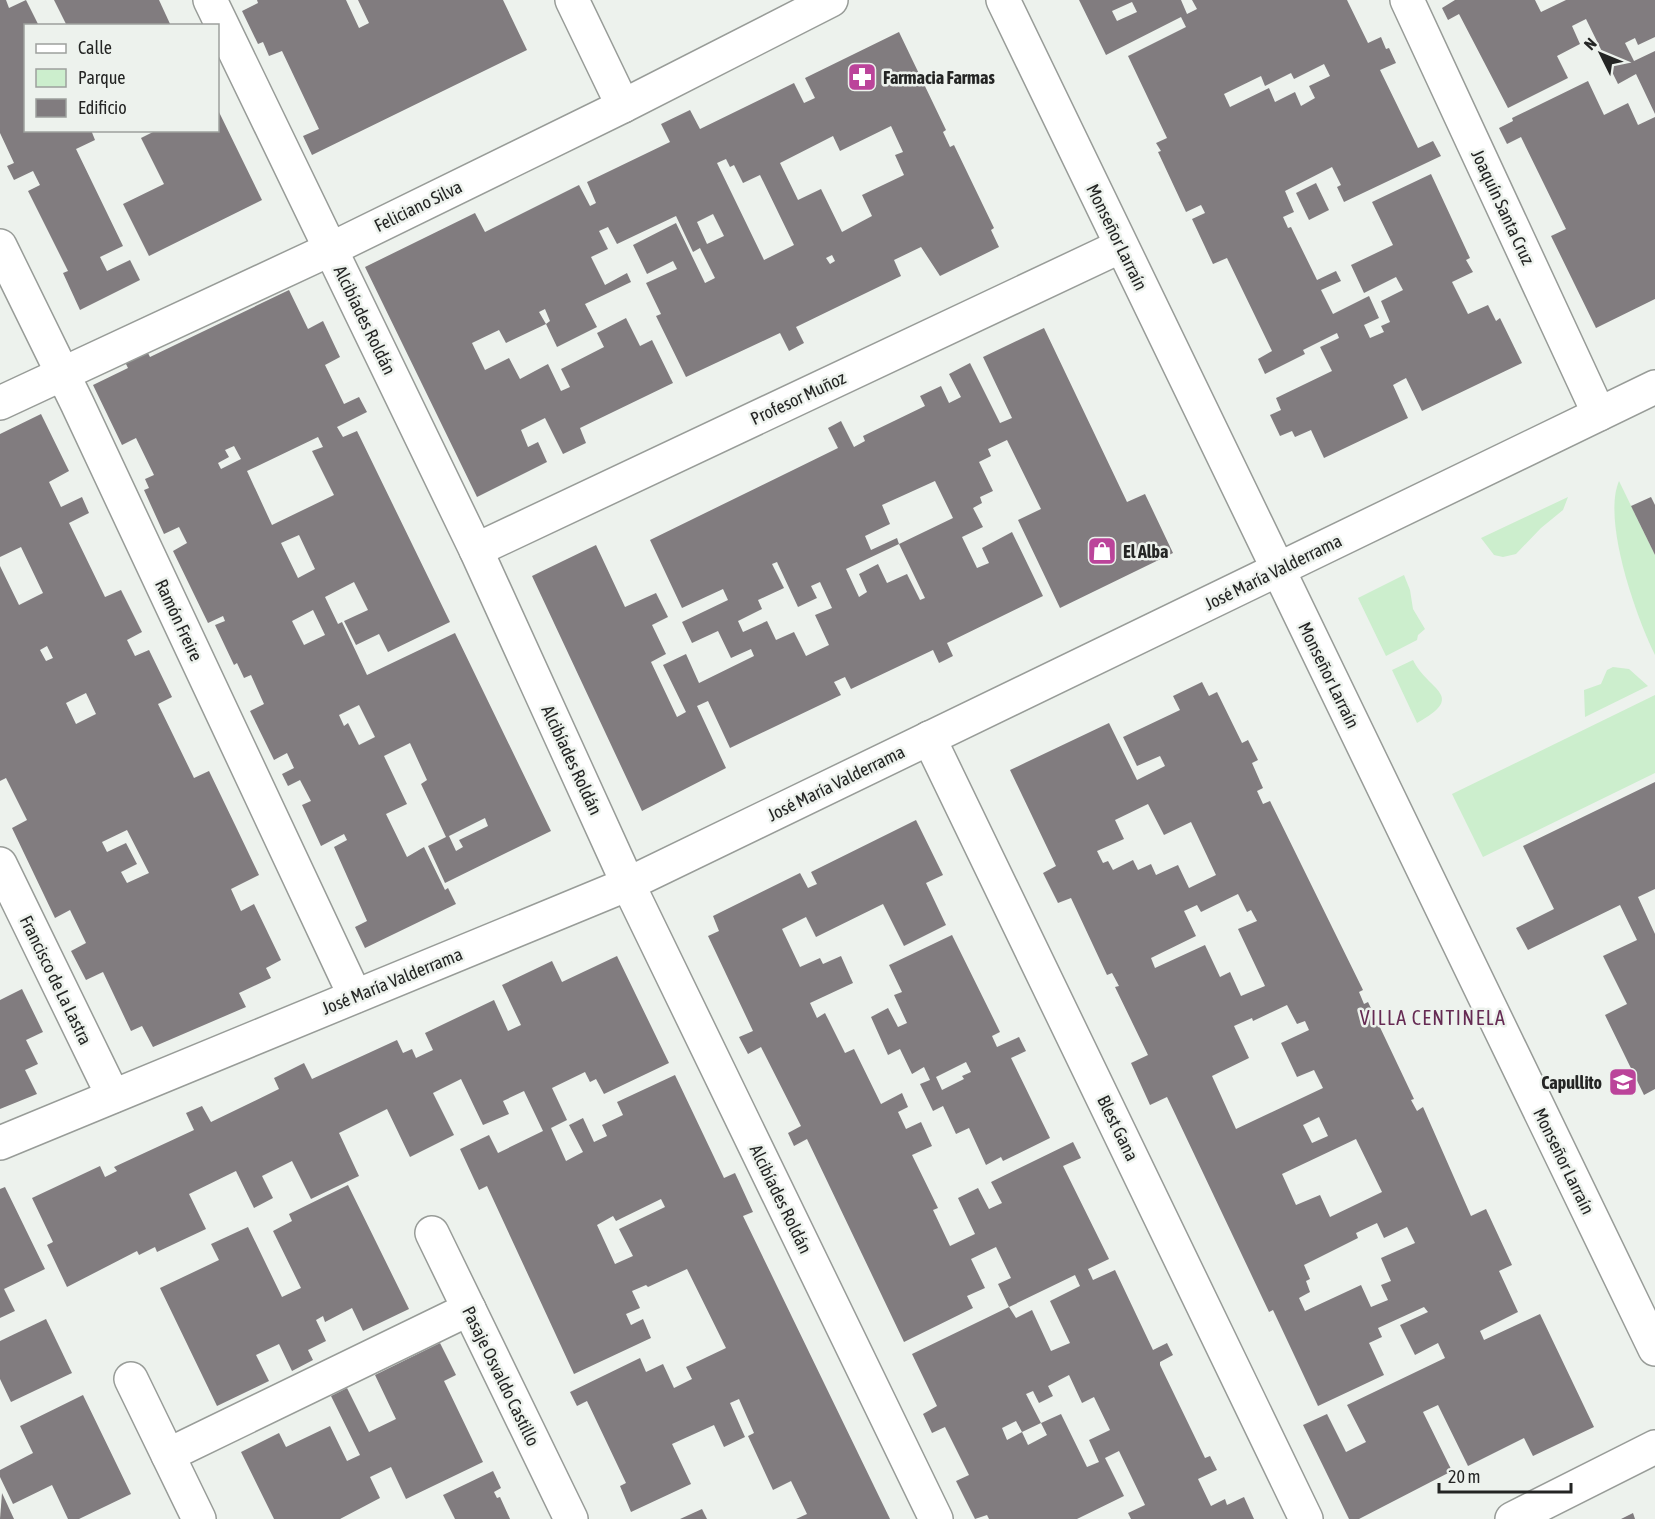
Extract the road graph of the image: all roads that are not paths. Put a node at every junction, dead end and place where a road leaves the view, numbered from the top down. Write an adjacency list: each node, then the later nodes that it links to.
1 (210, 0): 9 (street, Alcibíades Roldán)
2 (572, 0): 6 (street)
3 (831, 0): 6 (street, Feliciano Silva)
4 (1003, 0): 8 (street, Monseñor Larraín)
5 (1407, 0): 13 (street, Joaquín Santa Cruz)
6 (623, 106): 9 (street, Feliciano Silva)
7 (0, 246): 10 (street, Ramón Freire)
8 (1121, 246): 14 (street, Profesor Muñoz); 15 (street, Monseñor Larraín)
9 (331, 249): 10 (street, Feliciano Silva); 14 (street, Alcibíades Roldán)
10 (62, 372): 12 (street, Feliciano Silva); 19 (street, Ramón Freire)
11 (1655, 387): 13 (street, José María Valderrama)
12 (0, 403)
13 (1599, 414): 15 (street, José María Valderrama)
14 (476, 550): 18 (street, Alcibíades Roldán)
15 (1277, 569): 16 (street, José María Valderrama); 24 (street, Monseñor Larraín)
16 (929, 738): 18 (street, José María Valderrama); 31 (street, Blest Gana)
17 (0, 864): 20 (street, Francisco de La Lastra)
18 (628, 884): 19 (street, José María Valderrama); 30 (street, Alcibíades Roldán)
19 (355, 996): 20 (street, José María Valderrama)
20 (113, 1096): 21 (street, José María Valderrama)
21 (0, 1143)
22 (432, 1233): 23 (street, Pasaje Osvaldo Castillo)
23 (469, 1309): 27 (street); 29 (street, Pasaje Osvaldo Castillo)
24 (1655, 1349)
25 (131, 1379): 27 (street)
26 (1655, 1447): 32 (street)
27 (168, 1455): 28 (street)
28 (199, 1519)
29 (570, 1519)
30 (936, 1519)
31 (1306, 1519)
32 (1512, 1519)

